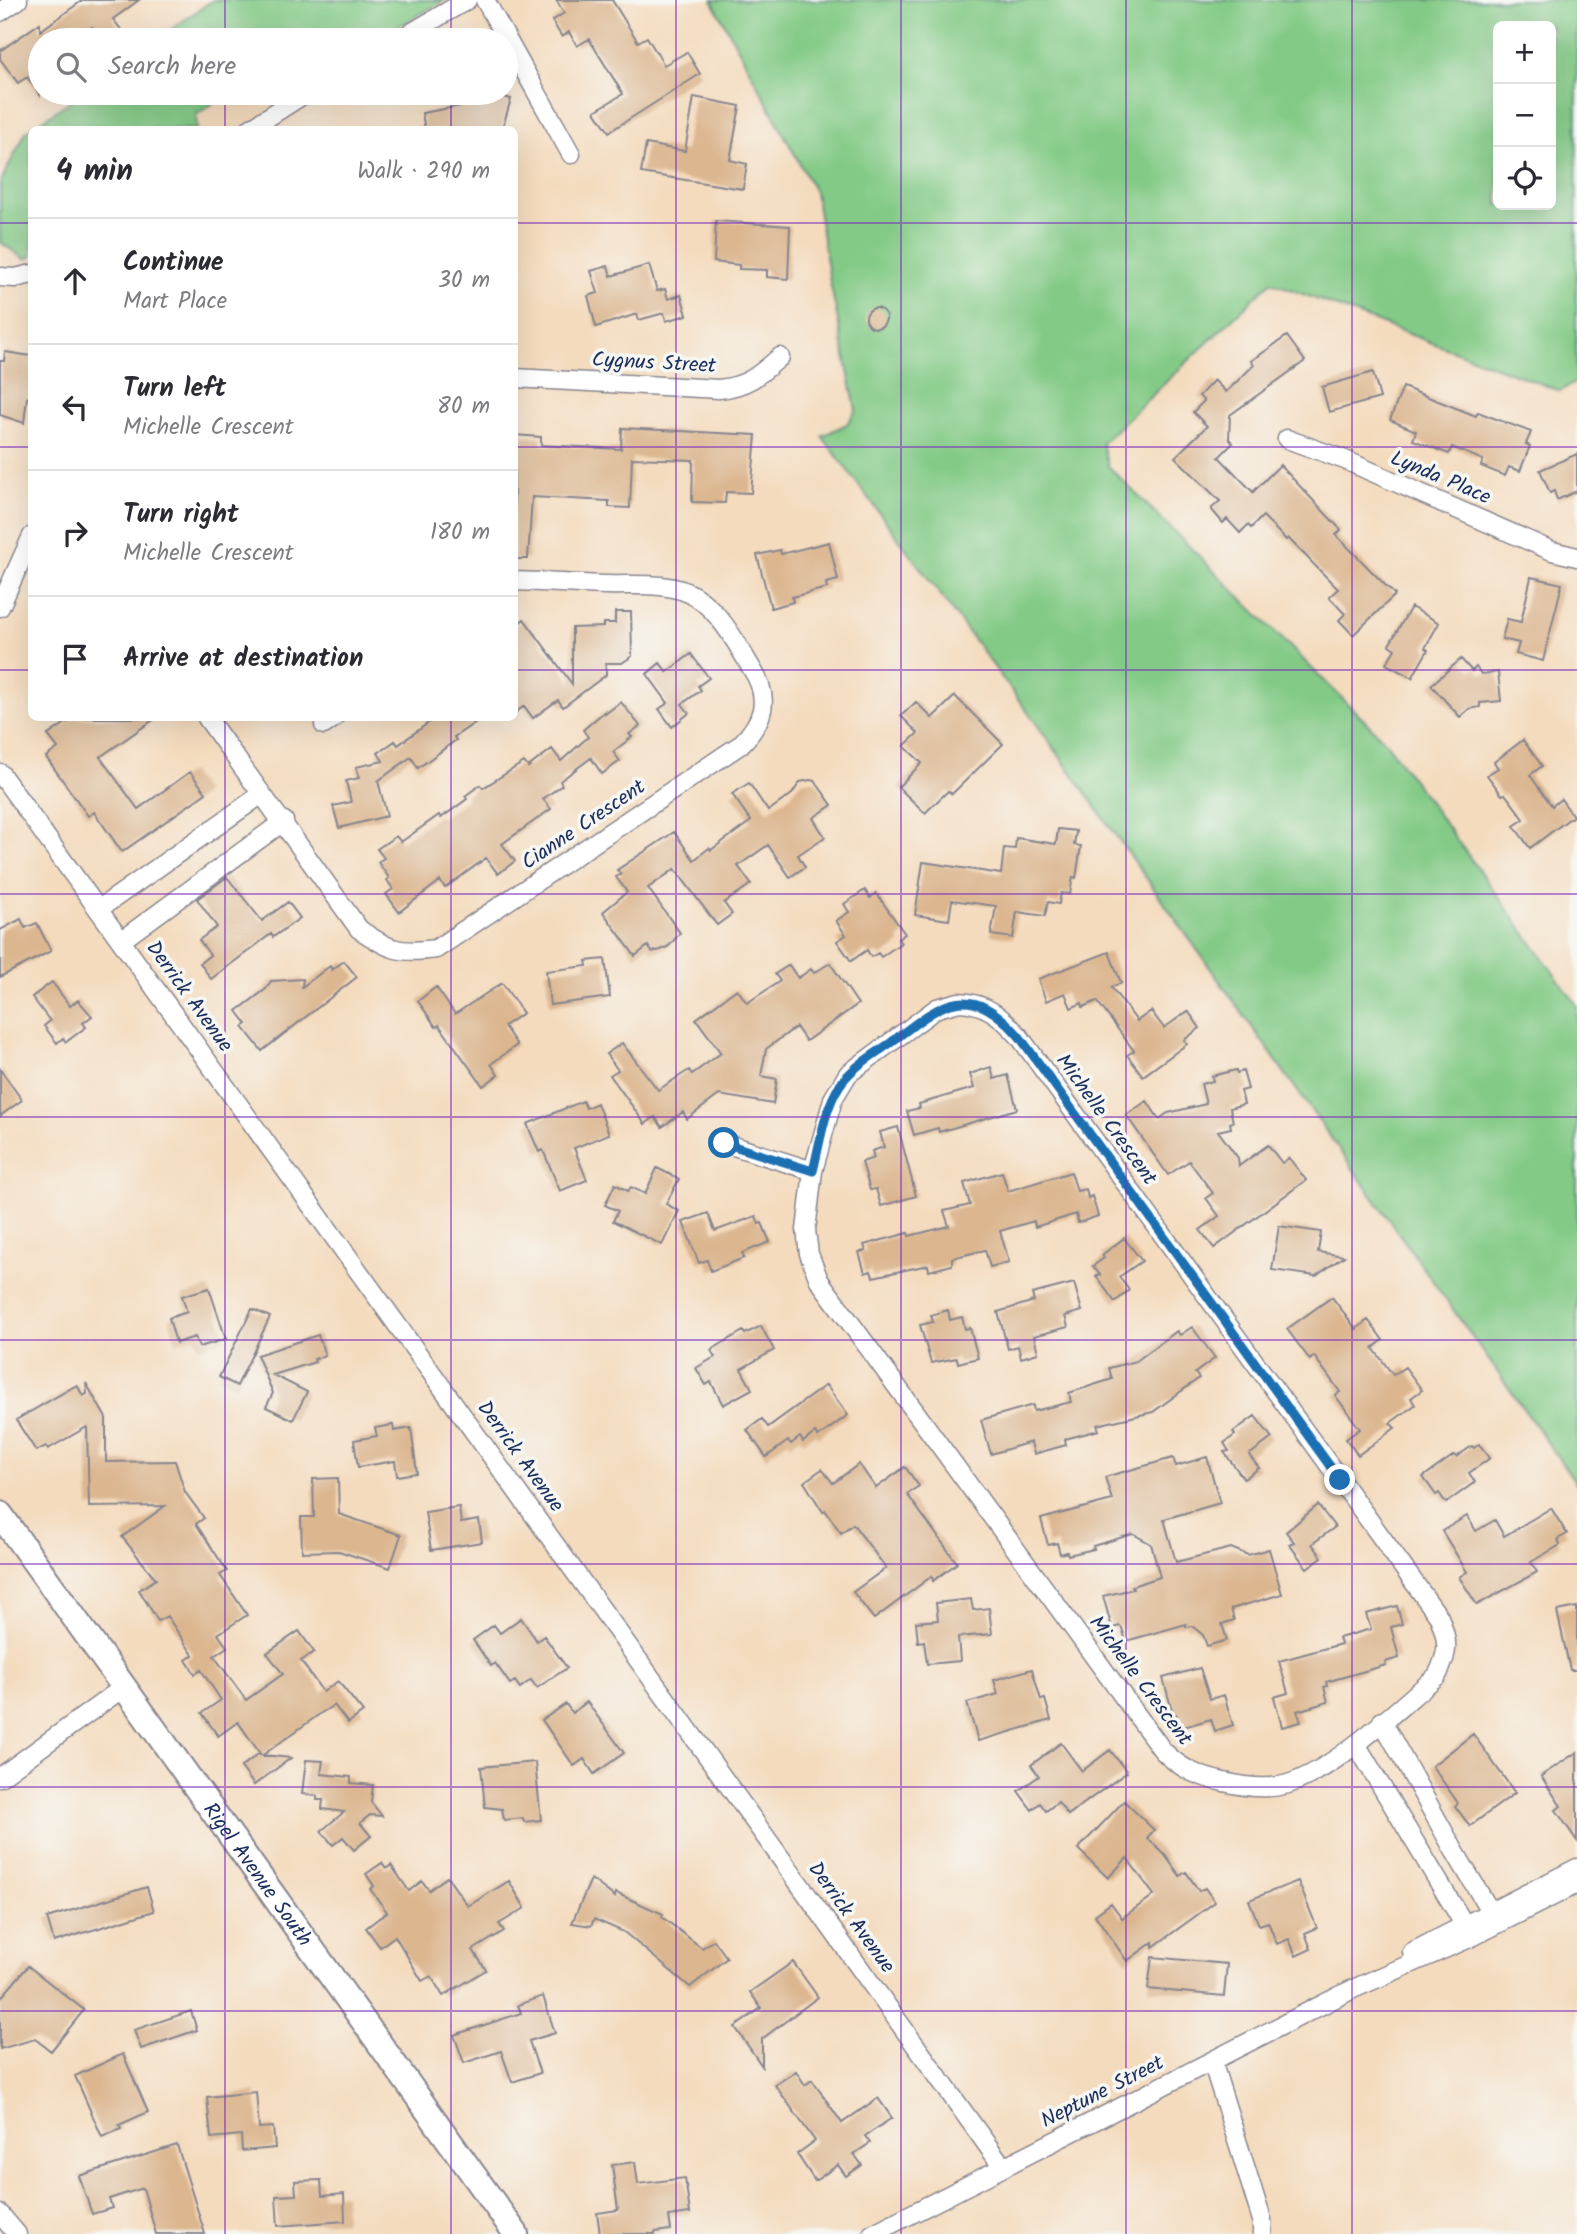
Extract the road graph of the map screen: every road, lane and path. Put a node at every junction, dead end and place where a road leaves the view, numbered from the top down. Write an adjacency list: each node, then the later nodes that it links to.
1 (18, 0): 4 (street)
2 (467, 0): 5 (street)
3 (485, 0): 6 (street)
4 (0, 12)
5 (419, 28)
6 (501, 28)
7 (518, 59): 10 (street)
8 (288, 105): 9 (street)
9 (257, 126)
10 (571, 154)
11 (28, 275): 12 (street)
12 (0, 277)
13 (780, 357): 14 (street, Cygnus Street)
14 (518, 378)
15 (1287, 439): 17 (street, Lynda Place)
16 (28, 545): 19 (street)
17 (1577, 557)
18 (518, 581): 23 (street, Cianne Crescent)
19 (0, 607)
20 (209, 721): 22 (street, Cianne Crescent)
21 (0, 773): 24 (street, Derrick Avenue)
22 (262, 794): 23 (street, Cianne Crescent); 24 (street)
23 (284, 821): 25 (street)
24 (99, 909): 25 (street, Derrick Avenue)
25 (122, 940): 38 (street, Derrick Avenue)
26 (724, 1143): 27 (street)
27 (813, 1171): 30 (street, Michelle Crescent); 31 (street, Michelle Crescent)
28 (0, 1514): 29 (main road, Rigel Avenue South)
29 (124, 1687): 32 (street); 41 (main road, Rigel Avenue South)
30 (1382, 1721): 31 (street, Michelle Crescent); 35 (street)
31 (1356, 1744): 36 (street)
32 (0, 1777)
33 (1577, 1868): 35 (street, Neptune Street)
34 (1577, 1884): 35 (street, Neptune Street)
35 (1494, 1918): 36 (street, Neptune Street)
36 (1468, 1930): 37 (street, Neptune Street)
37 (1212, 2061): 38 (street, Neptune Street); 43 (street)
38 (1003, 2167): 42 (street, Neptune Street)
39 (0, 2214): 40 (street)
40 (17, 2234)
41 (516, 2234)
42 (872, 2234)
43 (1262, 2234)

